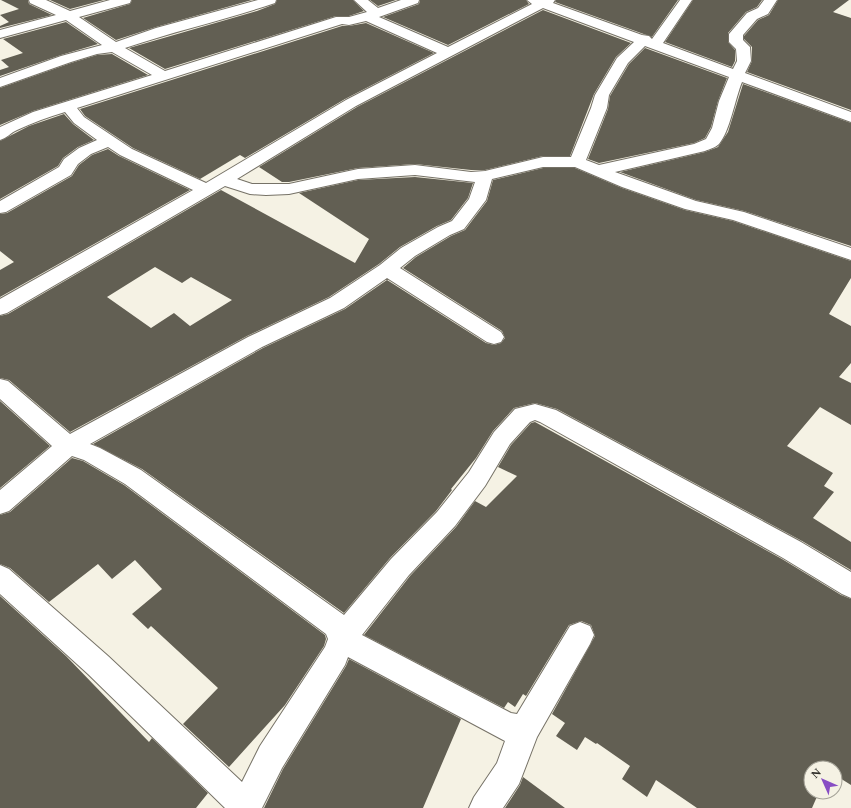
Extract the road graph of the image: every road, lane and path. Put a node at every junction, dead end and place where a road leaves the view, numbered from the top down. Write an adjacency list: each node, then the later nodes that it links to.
1 (35, 0): 9 (street)
2 (125, 0): 9 (street)
3 (270, 0): 13 (street)
4 (360, 0): 10 (street)
5 (413, 0): 10 (street)
6 (686, 0): 12 (street)
7 (771, 0): 15 (street)
8 (542, 1): 12 (street); 14 (street)
9 (68, 15): 11 (street); 13 (street)
10 (372, 16): 14 (street); 16 (street)
11 (0, 34)
12 (649, 42): 15 (street); 22 (street)
13 (114, 47): 16 (street); 17 (street)
14 (447, 52): 25 (street)
15 (737, 75): 19 (street); 23 (street)
16 (164, 76): 18 (street)
17 (0, 83)
18 (68, 106): 20 (street); 21 (street)
19 (851, 117)
20 (0, 135)
21 (108, 141): 26 (street); 27 (street)
22 (576, 162): 23 (street); 24 (street)
23 (599, 170): 28 (street)
24 (485, 176): 25 (street); 29 (street)
25 (224, 180): 26 (street)
26 (206, 190): 30 (street)
27 (0, 208)
28 (851, 254)
29 (387, 269): 31 (street); 33 (street)
30 (0, 308)
31 (494, 337)
32 (0, 387): 33 (street)
33 (68, 446): 34 (street); 38 (street)
34 (0, 504)
35 (0, 577): 40 (street)
36 (851, 586): 38 (street)
37 (580, 635): 39 (street)
38 (342, 639): 39 (street); 40 (street)
39 (525, 729): 41 (street)
40 (245, 807)
41 (485, 808)

